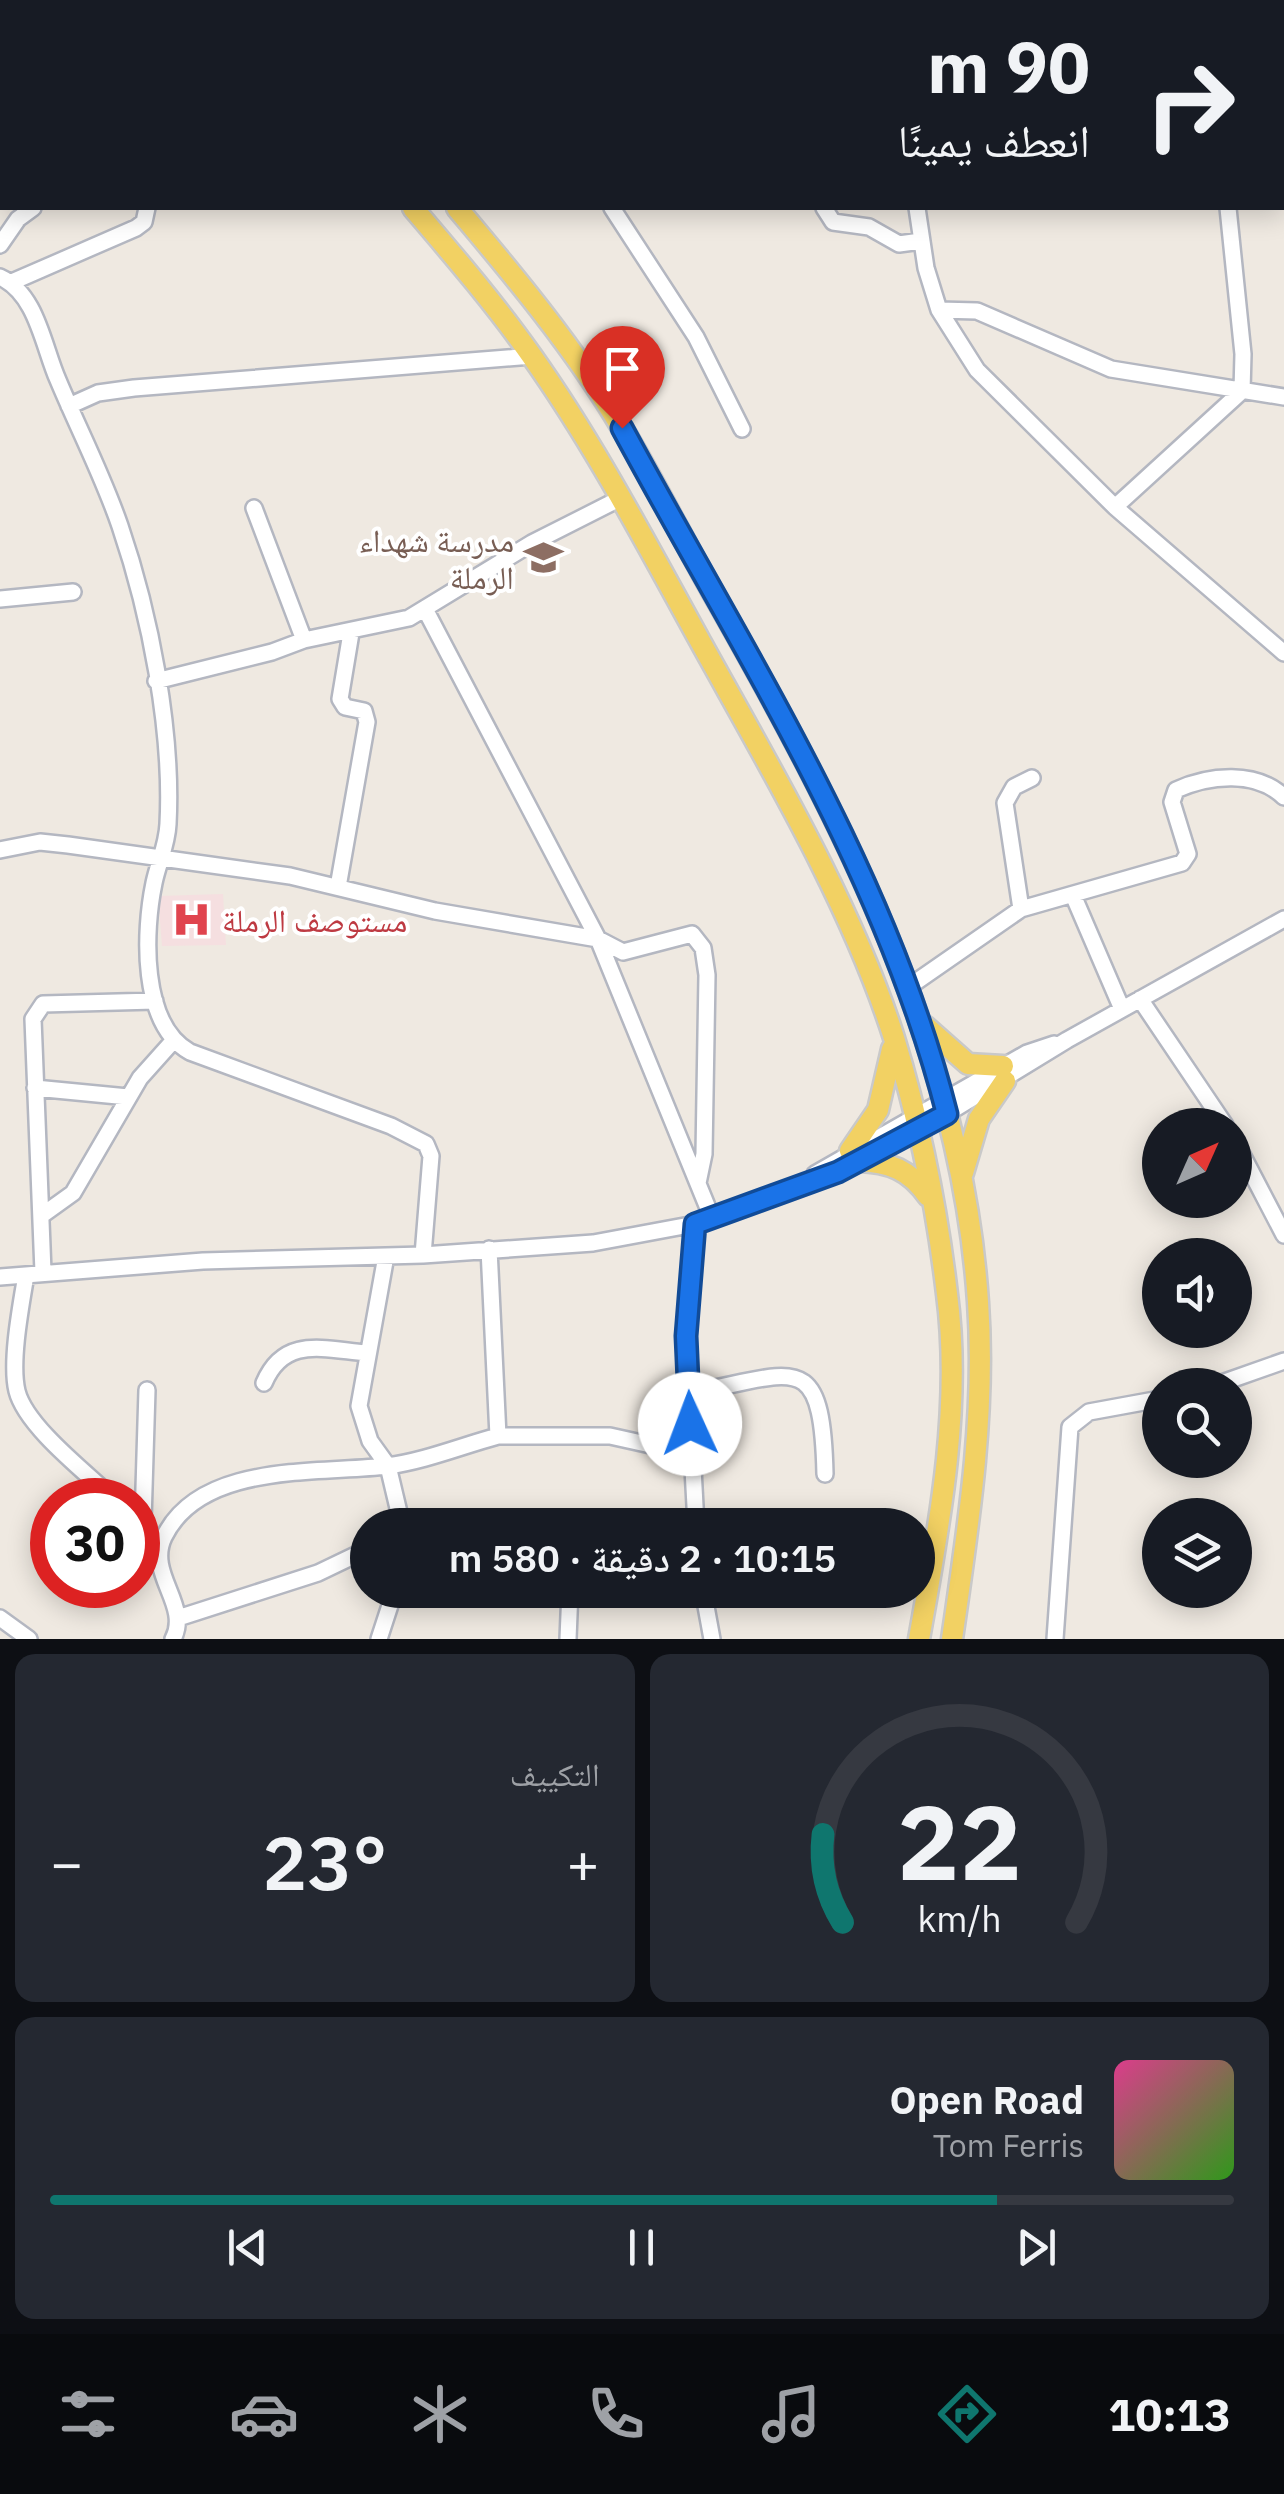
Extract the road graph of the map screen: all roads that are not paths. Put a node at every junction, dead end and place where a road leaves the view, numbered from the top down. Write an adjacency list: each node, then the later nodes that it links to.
1 (31, 210): 10 (street)
2 (147, 210): 11 (street)
3 (415, 210): 13 (main road)
4 (459, 210): 37 (main road)
5 (613, 210): 17 (street)
6 (825, 210): 9 (street)
7 (918, 210): 9 (street)
8 (1228, 210): 14 (street)
9 (921, 241): 12 (street)
10 (0, 245)
11 (6, 280): 16 (street)
12 (939, 310): 14 (street); 19 (street)
13 (532, 356): 16 (street); 18 (main road)
14 (1242, 391): 15 (street); 19 (street)
15 (1284, 397)
16 (69, 406): 27 (street)
17 (742, 430)
18 (620, 498): 23 (street); 42 (main road)
19 (1115, 507): 26 (street)
20 (254, 508): 25 (street)
21 (74, 592): 22 (street)
22 (0, 599)
23 (425, 610): 24 (street); 36 (street)
24 (350, 632): 25 (street); 32 (street)
25 (304, 640): 27 (street)
26 (1284, 653)
27 (156, 681): 31 (street)
28 (1032, 778): 34 (street)
29 (1284, 797): 33 (street)
30 (0, 850): 31 (street)
31 (161, 858): 32 (street); 39 (street)
32 (338, 887): 36 (street)
33 (1073, 896): 34 (street); 40 (street)
34 (1021, 910): 37 (street)
35 (1284, 919): 38 (street)
36 (598, 939): 53 (street); 53 (street)
37 (910, 986): 41 (main road)
38 (1140, 999): 40 (street); 48 (street)
39 (155, 1001): 43 (street); 45 (street)
40 (1122, 1009): 44 (street)
41 (923, 1025): 44 (main road); 47 (main road)
42 (894, 1038): 49 (main road); 50 (main road)
43 (174, 1040): 46 (street); 60 (street)
44 (1004, 1074): 47 (street); 52 (main road)
45 (35, 1088): 46 (street); 55 (street)
46 (128, 1097): 55 (street)
47 (945, 1107): 49 (street); 52 (main road)
48 (1214, 1108)
49 (916, 1124): 50 (street); 54 (main road)
50 (854, 1156): 54 (main road); 56 (street)
51 (1252, 1174): 58 (street)
52 (962, 1180): 94 (main road)
53 (698, 1183): 56 (street)
54 (931, 1200): 93 (main road)
55 (41, 1216): 62 (street)
56 (712, 1218): 57 (street)
57 (695, 1224): 59 (street); 70 (street)
58 (1284, 1235)
59 (489, 1249): 60 (street); 72 (street)
60 (423, 1255): 61 (street)
61 (386, 1256): 62 (street); 65 (street)
62 (43, 1272): 63 (street)
63 (26, 1275): 64 (street); 76 (street)
64 (0, 1276)
65 (366, 1353): 68 (street); 74 (street)
66 (1284, 1361): 67 (street)
67 (1252, 1372)
68 (264, 1384)
69 (147, 1390): 77 (street)
70 (690, 1393): 73 (street); 75 (street)
71 (1142, 1402): 95 (street)
72 (498, 1436): 73 (street); 74 (street)
73 (691, 1454): 79 (street)
74 (388, 1466): 78 (street); 81 (street)
75 (825, 1474)
76 (92, 1478)
77 (142, 1478)
78 (398, 1508)
79 (695, 1508)
80 (160, 1532): 81 (street)
81 (164, 1535): 87 (street)
82 (350, 1558): 87 (street)
83 (390, 1608): 90 (street)
84 (569, 1608): 91 (street)
85 (706, 1608): 92 (street)
86 (0, 1618): 88 (street)
87 (178, 1618): 89 (street)
88 (29, 1639)
89 (173, 1639)
90 (379, 1639)
91 (568, 1639)
92 (712, 1639)
93 (919, 1639)
94 (952, 1639)
95 (1055, 1639)

